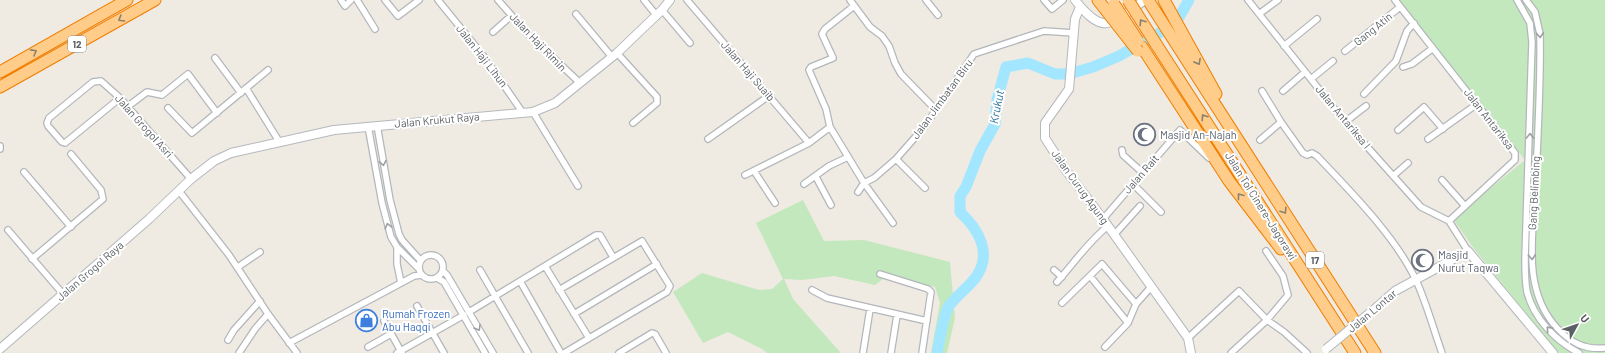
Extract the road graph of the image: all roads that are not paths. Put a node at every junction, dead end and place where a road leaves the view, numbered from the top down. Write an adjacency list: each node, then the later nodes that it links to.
1 (126, 0): 54 (highway, 12, one-way to 1)
2 (155, 0): 58 (highway, 12, one-way to 58)
3 (341, 0): 4 (street)
4 (351, 0)
5 (357, 0): 42 (street)
6 (385, 0): 7 (street)
7 (419, 0)
8 (438, 0): 73 (street, Jalan Haji Lihun)
9 (498, 0): 37 (street, Jalan Haji Rimin)
10 (644, 0): 34 (street)
11 (670, 0): 34 (street, Jalan Krukut Raya)
12 (687, 0): 29 (street, Jalan Haji Suaib)
13 (697, 0): 29 (street)
14 (850, 0): 30 (street)
15 (926, 0): 36 (street)
16 (1044, 0): 17 (street)
17 (1063, 0)
18 (1075, 0): 32 (street)
19 (1098, 0): 28 (highway)
20 (1128, 0): 149 (highway, Jalan Tol Cinere–Jagorawi / 17, one-way to 20, bridge)
21 (1146, 0): 32 (street); 92 (highway, Jalan Tol Cinere–Jagorawi / 17)
22 (1164, 0): 92 (highway, one-way to 92)
23 (1248, 0): 35 (street, Jalan Antariksa I)
24 (1278, 0): 35 (street)
25 (1395, 0): 31 (street, Jalan Antariksa)
26 (1517, 0): 41 (street, Gang Belimbing)
27 (1526, 0): 39 (street, Gang Belimbing)
28 (1110, 4): 149 (highway, one-way to 28, bridge)
29 (692, 6): 64 (street, Jalan Haji Suaib)
30 (854, 6): 70 (street); 78 (street)
31 (1400, 6): 40 (street, Jalan Antariksa); 48 (street, Gang Atin)
32 (1080, 7): 44 (street, Jalan Curug Agung)
33 (576, 14): 49 (street)
34 (662, 14): 45 (street); 49 (street, Jalan Krukut Raya)
35 (1259, 14): 46 (street, Jalan Antariksa I)
36 (938, 15)
37 (511, 16): 43 (street); 57 (street, Jalan Haji Rimin)
38 (1317, 19): 46 (street)
39 (1538, 22): 41 (street); 170 (street, Gang Belimbing, one-way to 170)
40 (1414, 23): 47 (street, Jalan Antariksa); 63 (street)
41 (1530, 23): 192 (street, Gang Belimbing, one-way to 41)
42 (375, 29)
43 (493, 32)
44 (1074, 33): 70 (street, Jalan Jimbatan Biru); 113 (street, Jalan Curug Agung)
45 (690, 43)
46 (1284, 46): 55 (street, Jalan Antariksa I)
47 (1433, 48): 52 (street); 66 (street, Jalan Antariksa)
48 (1345, 51)
49 (615, 55): 57 (street, Jalan Krukut Raya); 76 (street)
50 (215, 58): 62 (street)
51 (1333, 61): 56 (street)
52 (1403, 67)
53 (268, 70): 59 (street)
54 (0, 72)
55 (1305, 72): 56 (street, Jalan Antariksa I); 61 (street)
56 (1311, 79): 75 (street, Jalan Antariksa I)
57 (580, 83): 71 (street, Jalan Krukut Raya)
58 (0, 87)
59 (246, 88): 62 (street); 84 (street)
60 (1262, 91): 74 (street)
61 (1283, 91)
62 (241, 93): 72 (street)
63 (1364, 94)
64 (770, 96): 81 (street); 85 (street, Jalan Haji Suaib)
65 (120, 98): 65 (street, Jalan Grogol Asri); 68 (street, Jalan Grogol Asri)
66 (1477, 104): 79 (street); 111 (street, Jalan Antariksa)
67 (1366, 106): 75 (street)
68 (127, 107): 72 (street); 99 (street, Jalan Grogol Asri)
69 (168, 108): 72 (street)
70 (935, 109): 90 (street, Jalan Jimbatan Biru)
71 (533, 112): 73 (street, Jalan Krukut Raya); 104 (street)
72 (217, 113)
73 (523, 113): 77 (street, Jalan Krukut Raya)
74 (1281, 122): 83 (street); 138 (street)
75 (1345, 122): 97 (street, Jalan Antariksa I)
76 (633, 123)
77 (372, 125): 84 (street, Jalan Krukut Raya); 120 (street, one-way to 120); 121 (street, one-way to 77)
78 (830, 127): 85 (street); 88 (street)
79 (1443, 129): 80 (street); 82 (street)
80 (1398, 130)
81 (708, 139)
82 (1428, 139)
83 (1260, 140)
84 (280, 143): 99 (street, Jalan Krukut Raya)
85 (808, 143): 93 (street)
86 (1122, 150): 95 (street)
87 (71, 154): 117 (street)
88 (848, 157): 98 (street); 101 (street)
89 (1209, 158): 95 (street, Jalan Rait)
90 (896, 160): 101 (street, Jalan Jimbatan Biru); 105 (street)
91 (1408, 163): 97 (street)
92 (1256, 167): 189 (highway, Jalan Tol Cinere–Jagorawi / 17, one-way to 189)
93 (754, 171): 96 (street); 108 (street)
94 (24, 172): 117 (street)
95 (1142, 173): 103 (street, Jalan Rait)
96 (746, 175)
97 (1393, 176): 114 (street, Jalan Antariksa I)
98 (816, 177): 102 (street); 109 (street)
99 (190, 179): 106 (street, Jalan Krukut Raya)
100 (1442, 180): 111 (street)
101 (864, 183): 107 (street); 115 (street)
102 (804, 184)
103 (1133, 184): 112 (street); 113 (street, Jalan Rait)
104 (578, 186)
105 (925, 188)
106 (179, 191): 130 (street); 144 (street, Jalan Grogol Raya)
107 (858, 192)
108 (775, 203)
109 (831, 205)
110 (1140, 206): 119 (street)
111 (1465, 206): 114 (street, Jalan Antariksa)
112 (1161, 212)
113 (1103, 219): 116 (street, Jalan Curug Agung)
114 (1449, 221): 123 (street)
115 (893, 223)
116 (1108, 226): 119 (street, Jalan Curug Agung); 132 (street)
117 (71, 227): 126 (street)
118 (8, 230): 126 (street)
119 (1114, 235): 141 (street, Jalan Curug Agung)
120 (402, 240): 121 (street); 127 (street)
121 (396, 245): 133 (street); 140 (street)
122 (1266, 251): 157 (street)
123 (1468, 251): 138 (street, Jalan Lontar); 191 (street)
124 (260, 252): 130 (street)
125 (613, 257): 128 (street); 129 (street); 142 (street)
126 (32, 259): 144 (street)
127 (420, 260): 133 (street); 134 (street)
128 (657, 264): 154 (street); 163 (street)
129 (545, 266): 139 (street); 142 (street)
130 (238, 267): 146 (street)
131 (480, 270): 145 (street)
132 (1054, 270)
133 (420, 271): 137 (street); 140 (street)
134 (443, 271): 137 (street); 152 (street)
135 (880, 274): 159 (street)
136 (1090, 276): 147 (street); 148 (street); 160 (street)
137 (437, 278): 155 (street)
138 (1416, 279): 171 (street, Jalan Lontar, bridge); 190 (street)
139 (520, 281): 145 (street); 179 (street)
140 (401, 283): 166 (street)
141 (1151, 287): 148 (street); 164 (street, Jalan Curug Agung)
142 (559, 290): 154 (street)
143 (812, 290): 151 (street)
144 (63, 294): 167 (street, Jalan Grogol Raya)
145 (494, 297): 152 (street); 178 (street)
146 (260, 301): 153 (street); 165 (street)
147 (1062, 303)
148 (1136, 304): 160 (street)
149 (1324, 305): 188 (highway, Jalan Tol Cinere–Jagorawi / 17)
150 (417, 306): 161 (street)
151 (870, 309): 156 (street); 182 (street)
152 (469, 312): 177 (street, one-way to 177)
153 (268, 314): 166 (street); 173 (street)
154 (574, 314): 163 (street)
155 (464, 315): 161 (street); 176 (street)
156 (897, 315): 159 (street); 183 (street)
157 (1267, 320): 164 (street); 186 (street); 187 (street)
158 (384, 321): 162 (street)
159 (927, 321): 184 (street)
160 (1128, 323): 169 (street)
161 (432, 333): 172 (street); 175 (street)
162 (391, 334): 168 (street); 172 (street)
163 (589, 338): 179 (street)
164 (1188, 338): 185 (street, Jalan Curug Agung)
165 (228, 340)
166 (289, 343): 174 (street)
167 (2, 344)
168 (368, 347)
169 (1106, 347)
170 (1604, 350)
171 (1324, 351)
172 (400, 352)
173 (239, 353)
174 (297, 353)
175 (444, 353)
176 (485, 353)
177 (493, 353)
178 (528, 353)
179 (563, 353)
180 (619, 353): 181 (street)
181 (666, 353)
182 (863, 353)
183 (891, 353)
184 (922, 353)
185 (1191, 353)
186 (1231, 353)
187 (1307, 353)
188 (1355, 353)
189 (1375, 353)
190 (1442, 353)
191 (1553, 353)
192 (1579, 353)

